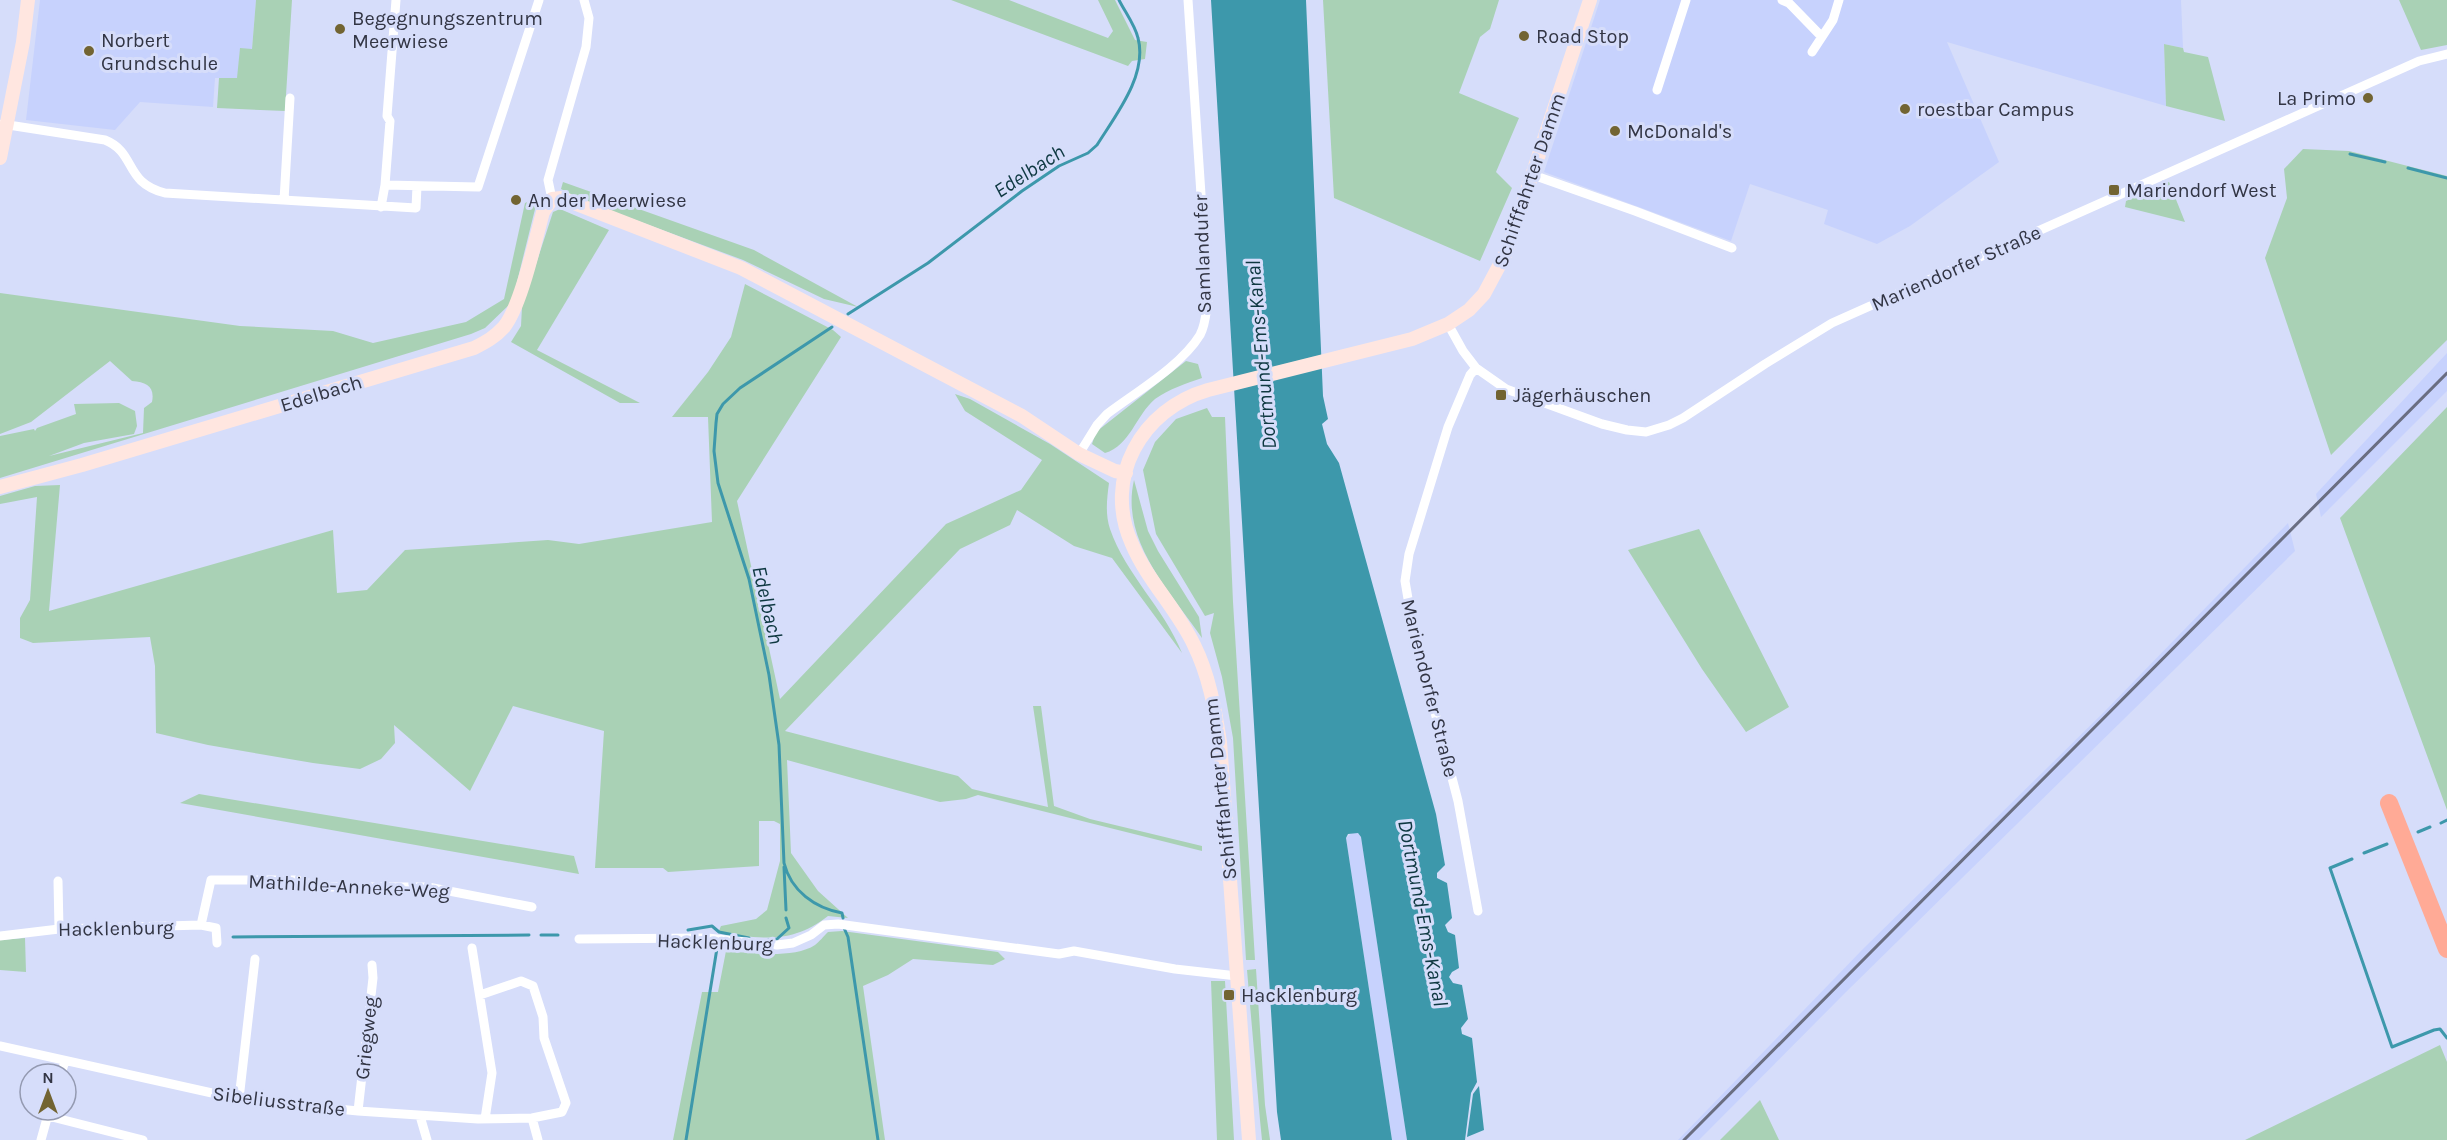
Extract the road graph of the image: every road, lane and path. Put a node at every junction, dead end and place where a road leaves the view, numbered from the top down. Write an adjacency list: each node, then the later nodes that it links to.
1 (28, 0): 15 (street)
2 (396, 0): 18 (street)
3 (539, 0): 19 (street)
4 (584, 0): 20 (street, Edelbach)
5 (1188, 0): 26 (street, Samlandufer)
6 (1590, 0): 17 (street, Schifffahrter Damm)
7 (1686, 0): 13 (street)
8 (1782, 0): 10 (street)
9 (1839, 0): 10 (street)
10 (1822, 37): 11 (street)
11 (1812, 52)
12 (2447, 54): 25 (street, Mariendorfer Straße)
13 (1657, 90)
14 (290, 98): 21 (street)
15 (3, 125): 16 (street); 21 (street)
16 (0, 158)
17 (1533, 175): 23 (street); 24 (street, Schifffahrter Damm)
18 (385, 185): 19 (street); 22 (street)
19 (417, 186): 22 (street)
20 (552, 199): 26 (street); 28 (street, Edelbach)
21 (284, 201): 22 (street)
22 (381, 207)
23 (1732, 248)
24 (1448, 324): 25 (street, Mariendorfer Straße); 27 (street, Schifffahrter Damm)
25 (1476, 368): 32 (street, Mariendorfer Straße)
26 (1080, 454): 27 (street)
27 (1126, 473): 42 (street, Schifffahrter Damm)
28 (0, 486)
29 (2389, 803): 39 (highway)
30 (58, 881): 34 (street)
31 (532, 907): 33 (street, Mathilde-Anneke-Weg)
32 (1478, 911)
33 (201, 925): 34 (street, Hacklenburg); 37 (street, Hacklenburg)
34 (59, 929): 35 (street, Hacklenburg)
35 (0, 936)
36 (579, 939): 42 (street, Hacklenburg)
37 (217, 943)
38 (472, 948): 43 (street)
39 (2447, 949)
40 (255, 959): 46 (street)
41 (372, 965): 47 (street, Griegweg)
42 (1238, 976): 57 (street, Schifffahrter Damm)
43 (480, 995): 49 (street, Sibeliusstraße); 50 (street)
44 (0, 1046): 45 (street, Sibeliusstraße)
45 (65, 1061): 46 (street, Sibeliusstraße)
46 (239, 1099): 47 (street, Sibeliusstraße)
47 (358, 1111): 48 (street, Sibeliusstraße)
48 (420, 1116): 50 (street, Sibeliusstraße); 55 (street)
49 (532, 1118): 50 (street, Sibeliusstraße); 56 (street)
50 (485, 1119)
51 (78, 1121): 54 (street)
52 (46, 1122): 53 (street)
53 (40, 1140)
54 (143, 1140)
55 (427, 1140)
56 (538, 1140)
57 (1249, 1140)

